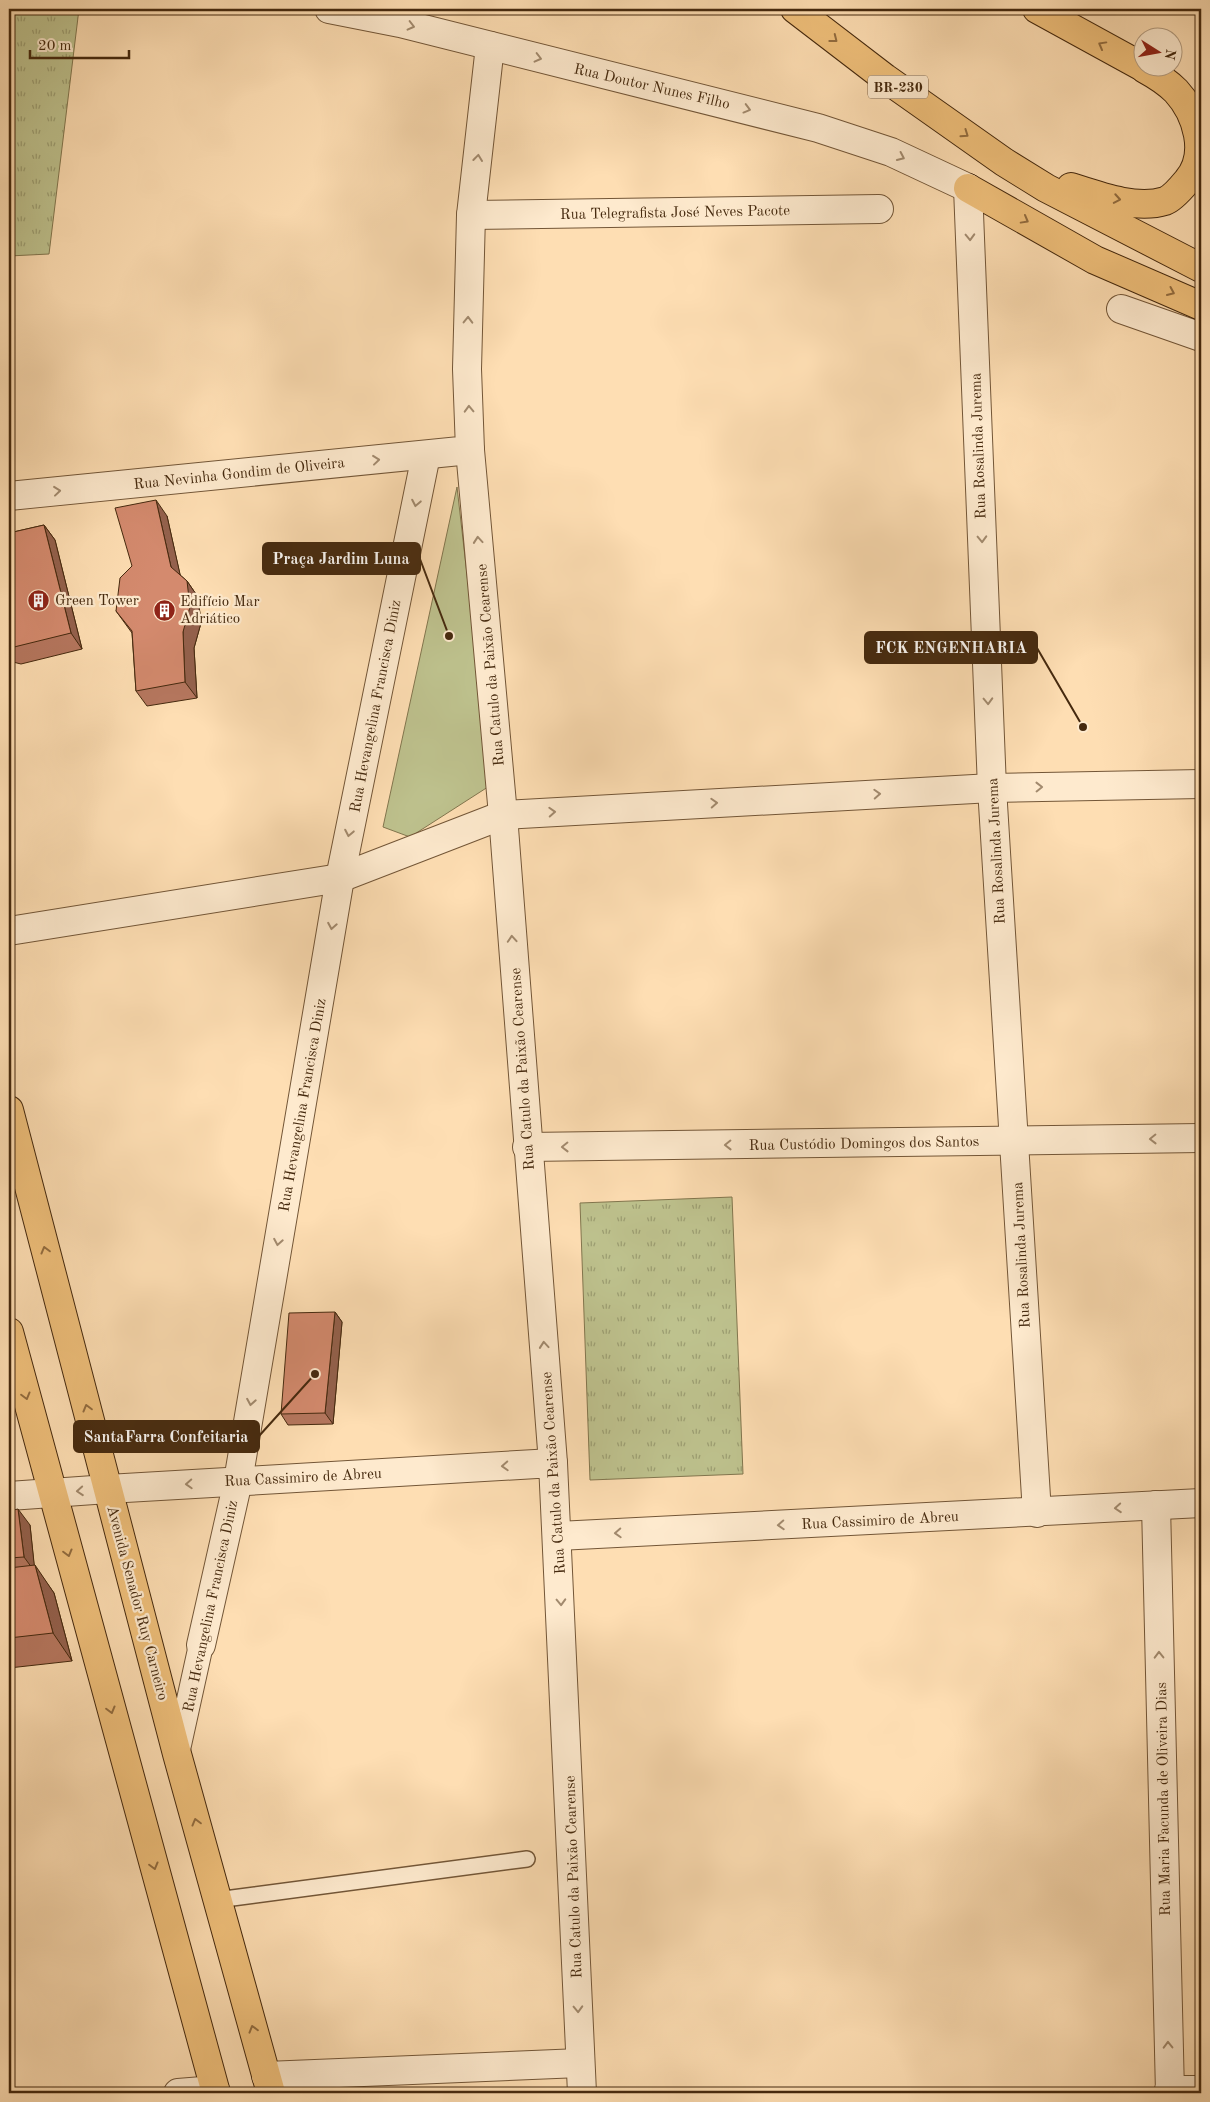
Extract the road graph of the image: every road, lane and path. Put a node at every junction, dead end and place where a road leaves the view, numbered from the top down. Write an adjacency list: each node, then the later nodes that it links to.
1 (329, 9): 4 (street, Rua Doutor Nunes Filho, one-way to 4)
2 (795, 9): 9 (main road, BR-230, one-way to 9)
3 (1037, 9): 5 (main road, one-way to 3)
4 (490, 46): 10 (street, Rua Doutor Nunes Filho, one-way to 10); 12 (street, Rua Catulo da Paixão Cearense, one-way to 4)
5 (1132, 62)
6 (1161, 78): 9 (main road, one-way to 6)
7 (1163, 78): 8 (main road)
8 (1201, 96)
9 (1004, 162): 13 (main road, BR-230)
10 (968, 188): 14 (main road, one-way to 14); 21 (street, Rua Rosalinda Jurema, one-way to 21)
11 (879, 209): 12 (street, Rua Telegrafista José Neves Pacote)
12 (471, 215): 17 (street, Rua Catulo da Paixão Cearense, one-way to 12)
13 (1201, 268)
14 (1201, 306)
15 (1121, 309): 16 (street)
16 (1201, 337)
17 (470, 450): 18 (street, Rua Nevinha Gondim de Oliveira); 22 (street, Rua Catulo da Paixão Cearense, one-way to 17)
18 (426, 455): 19 (street, Rua Nevinha Gondim de Oliveira, one-way to 18); 23 (street, Rua Hevangelina Francisca Diniz, one-way to 23)
19 (9, 496)
20 (1201, 784): 21 (street, one-way to 20)
21 (992, 788): 22 (street, one-way to 21); 27 (street, Rua Rosalinda Jurema)
22 (503, 815): 23 (street); 28 (street, Rua Catulo da Paixão Cearense, one-way to 22)
23 (340, 878): 24 (street); 31 (street, Rua Hevangelina Francisca Diniz, one-way to 31)
24 (9, 931)
25 (9, 1110): 32 (main road, Avenida Senador Ruy Carneiro, one-way to 25)
26 (1201, 1138): 27 (street, Rua Custódio Domingos dos Santos, one-way to 27)
27 (1014, 1141): 28 (street, Rua Custódio Domingos dos Santos, one-way to 28); 37 (street, Rua Rosalinda Jurema)
28 (527, 1147): 30 (street, Rua Catulo da Paixão Cearense, one-way to 28)
29 (9, 1332): 33 (main road, one-way to 33)
30 (554, 1463): 31 (street, Rua Cassimiro de Abreu, one-way to 31); 38 (street, Rua Catulo da Paixão Cearense)
31 (238, 1481): 32 (street, Rua Cassimiro de Abreu, one-way to 32); 39 (street, Rua Hevangelina Francisca Diniz)
32 (108, 1489): 33 (street, Rua Cassimiro de Abreu, one-way to 33); 40 (main road, Avenida Senador Ruy Carneiro)
33 (52, 1493): 34 (street, Rua Cassimiro de Abreu); 46 (main road, one-way to 46)
34 (9, 1496)
35 (1201, 1503): 36 (street, Rua Cassimiro de Abreu)
36 (1156, 1505): 37 (street, Rua Cassimiro de Abreu, one-way to 37); 47 (street, Rua Maria Facunda de Oliveira Dias, one-way to 36)
37 (1037, 1513): 38 (street, Rua Cassimiro de Abreu, one-way to 38)
38 (558, 1536): 43 (street, Rua Catulo da Paixão Cearense, one-way to 43)
39 (201, 1646): 40 (street, Rua Hevangelina Francisca Diniz)
40 (177, 1754): 42 (main road, Avenida Senador Ruy Carneiro, one-way to 40)
41 (527, 1859): 42 (lane)
42 (217, 1900): 44 (main road, Avenida Senador Ruy Carneiro, one-way to 42)
43 (580, 2063): 44 (street); 49 (street, Rua Catulo da Paixão Cearense)
44 (269, 2085)
45 (1201, 2090): 47 (street)
46 (215, 2092): 48 (street)
47 (1169, 2092)
48 (178, 2093)
49 (582, 2093)

